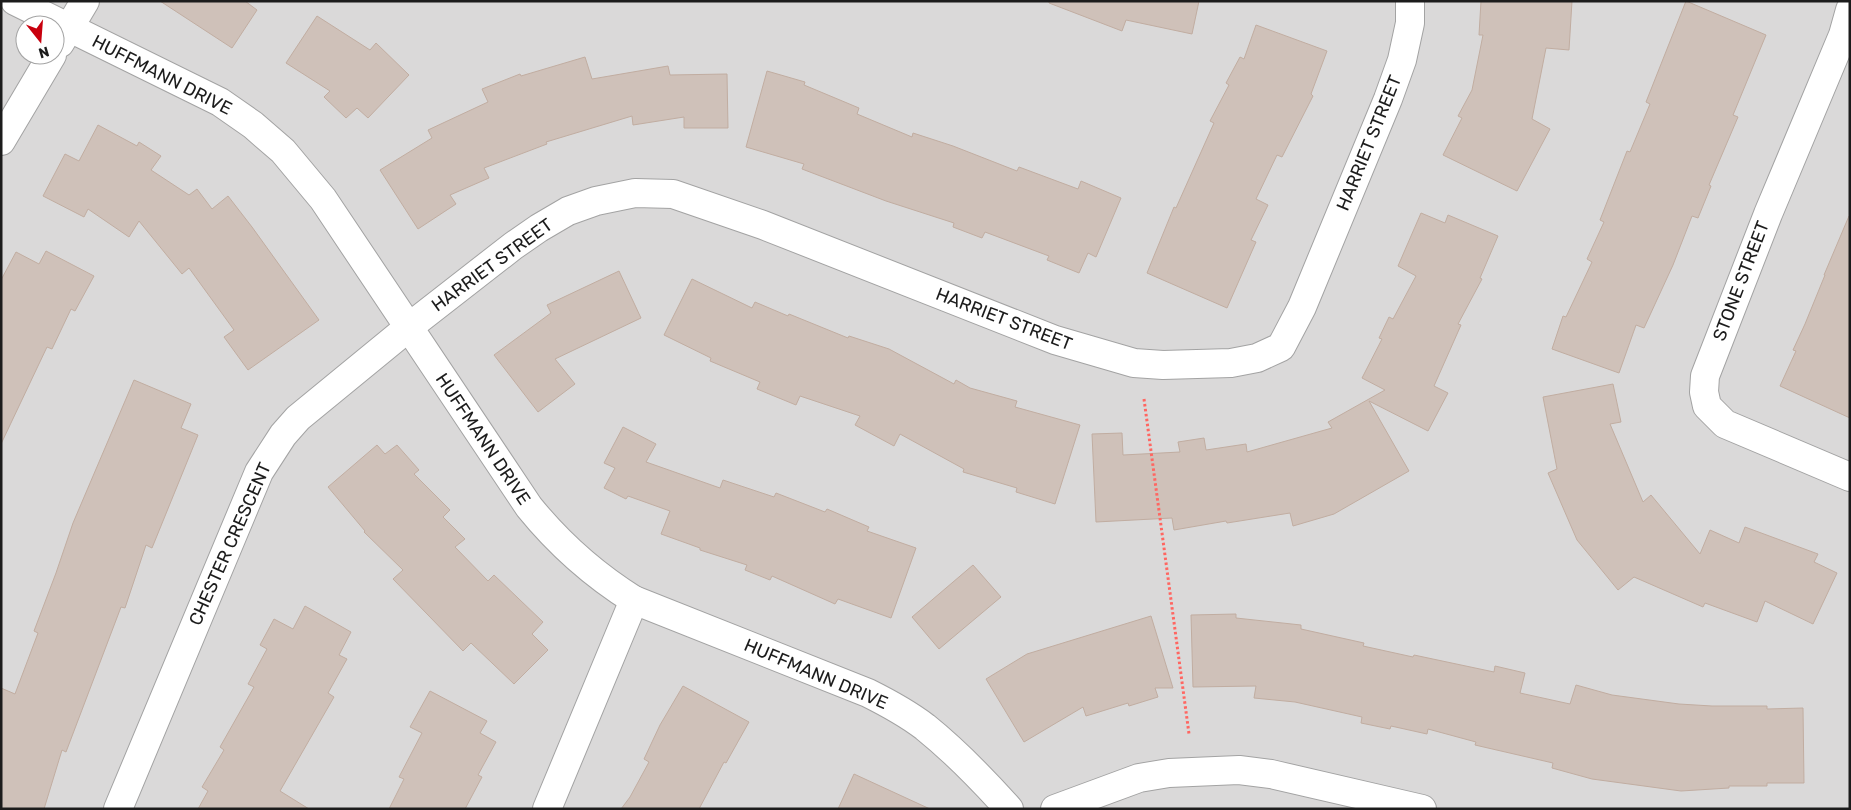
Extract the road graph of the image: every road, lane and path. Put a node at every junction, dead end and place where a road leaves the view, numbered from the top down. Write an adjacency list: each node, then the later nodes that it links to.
1 (15, 1): 5 (street, HUFFMANN DRIVE)
2 (85, 1): 5 (street)
3 (1410, 1): 9 (street, HARRIET STREET)
4 (1850, 10): 11 (street, STONE STREET)
5 (69, 27): 6 (street); 9 (street, HUFFMANN DRIVE)
6 (65, 34)
7 (46, 65): 8 (street)
8 (1, 141)
9 (409, 326): 12 (street, HUFFMANN DRIVE); 14 (street, CHESTER CRESCENT)
10 (1144, 399): 13 (path)
11 (1850, 476)
12 (634, 600): 15 (street); 16 (street, HUFFMANN DRIVE)
13 (1189, 734)
14 (118, 809)
15 (547, 809)
16 (1009, 809)
17 (1055, 809): 18 (street)
18 (1422, 809)

